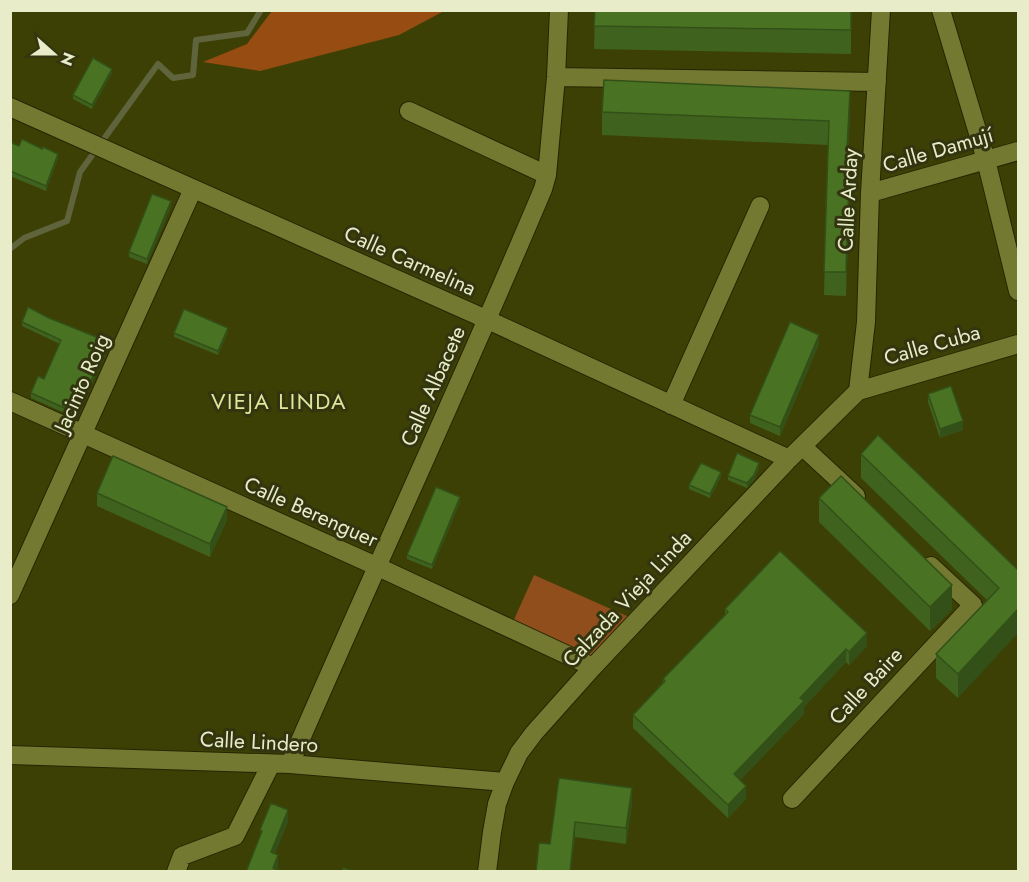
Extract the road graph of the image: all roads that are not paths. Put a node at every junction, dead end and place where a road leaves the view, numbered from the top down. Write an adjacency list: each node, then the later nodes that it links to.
1 (559, 10): 4 (street, Calle Albacete)
2 (881, 10): 5 (street, Calle Arday)
3 (941, 10): 9 (street)
4 (556, 77): 5 (street); 10 (street, Calle Albacete)
5 (876, 82): 12 (street, Calle Arday)
6 (10, 107): 11 (street, Calle Carmelina)
7 (409, 111): 10 (street)
8 (1018, 151): 9 (street, Calle Damují)
9 (986, 160): 12 (street, Calle Damují); 14 (street)
10 (547, 175): 15 (street, Calle Albacete)
11 (193, 189): 15 (street, Calle Carmelina); 20 (street, Jacinto Roig)
12 (870, 193): 17 (street, Calle Arday)
13 (760, 207): 19 (street)
14 (1018, 291)
15 (488, 320): 19 (street, Calle Carmelina); 24 (street, Calle Albacete)
16 (1018, 344): 17 (street, Calle Cuba)
17 (858, 391): 21 (street, Calzada Vieja Linda)
18 (10, 401): 20 (street, Calle Berenguer)
19 (672, 405): 21 (street, Calle Carmelina)
20 (84, 434): 24 (street, Calle Berenguer); 25 (street, Jacinto Roig)
21 (796, 453): 22 (street, Calle Carmelina); 26 (street, Calzada Vieja Linda)
22 (871, 510)
23 (922, 557): 31 (street, Calle Baire)
24 (376, 566): 26 (street, Calle Berenguer); 29 (street, Calle Albacete)
25 (10, 595)
26 (593, 667): 30 (street, Calzada Vieja Linda)
27 (10, 755): 28 (street, Calle Lindero)
28 (271, 764): 29 (street, Calle Lindero); 32 (street)
29 (290, 764): 30 (street, Calle Lindero)
30 (506, 782): 33 (street, Calzada Vieja Linda)
31 (792, 799)
32 (176, 872)
33 (487, 872)

